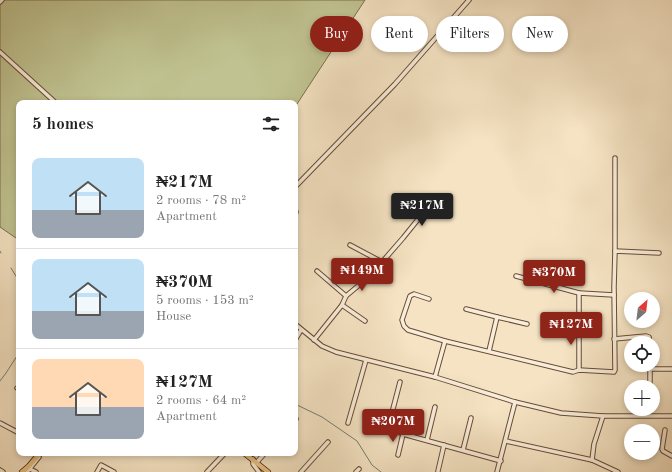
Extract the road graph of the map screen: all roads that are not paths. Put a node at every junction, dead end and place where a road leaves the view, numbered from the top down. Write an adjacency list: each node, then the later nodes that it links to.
1 (469, 0): 5 (street)
2 (0, 52): 3 (street)
3 (53, 100)
4 (615, 158): 8 (street)
5 (298, 184)
6 (428, 207): 10 (street)
7 (350, 245): 10 (street)
8 (616, 251): 9 (street); 14 (street)
9 (659, 253)
10 (382, 262): 15 (street)
11 (317, 271): 15 (street)
12 (516, 276): 13 (street)
13 (579, 293): 14 (street); 26 (street)
14 (614, 295): 28 (street)
15 (346, 296): 17 (street)
16 (429, 299): 30 (street)
17 (342, 305): 20 (street); 29 (street)
18 (466, 309): 19 (street)
19 (497, 317): 21 (street); 31 (street)
20 (365, 321)
21 (527, 324)
22 (298, 327): 23 (street)
23 (302, 330): 25 (street); 29 (street)
24 (560, 333): 26 (street)
25 (298, 336)
26 (579, 336): 35 (street)
27 (624, 338): 28 (street)
28 (614, 339): 35 (street)
29 (314, 340): 32 (street)
30 (445, 341): 31 (street); 36 (street)
31 (489, 351): 35 (street)
32 (366, 360): 36 (street); 48 (street)
33 (660, 368): 34 (street)
34 (672, 369)
35 (579, 370)
36 (435, 378): 38 (street)
37 (400, 382): 40 (street)
38 (516, 402): 42 (street); 53 (street)
39 (435, 407): 52 (street)
40 (391, 413): 46 (street); 51 (street)
41 (660, 415): 44 (street)
42 (603, 416): 43 (street); 64 (street)
43 (624, 416)
44 (672, 416)
45 (471, 418): 56 (street)
46 (408, 419)
47 (0, 423): 50 (street)
48 (348, 423)
49 (665, 430): 63 (street)
50 (16, 431)
51 (403, 434): 52 (street); 57 (street)
52 (427, 440): 55 (street)
53 (506, 441): 64 (street); 66 (street)
54 (328, 442): 80 (street)
55 (444, 445): 56 (street); 70 (street)
56 (463, 450): 66 (street)
57 (398, 455)
58 (38, 456): 72 (main road)
59 (39, 456): 68 (street)
60 (222, 456): 77 (street)
61 (248, 456): 65 (main road)
62 (261, 456): 65 (street)
63 (672, 456)
64 (592, 460): 83 (street)
65 (255, 461): 78 (street); 79 (main road)
66 (501, 461): 82 (street)
67 (359, 468): 81 (street)
68 (30, 469): 73 (street); 74 (street)
69 (0, 470): 71 (street)
70 (438, 471)
71 (3, 472)
72 (22, 472)
73 (26, 472)
74 (36, 472)
75 (97, 472): 76 (street)
76 (114, 472)
77 (207, 472)
78 (259, 472)
79 (268, 472)
80 (301, 472)
81 (356, 472)
82 (497, 472)
83 (618, 472)

